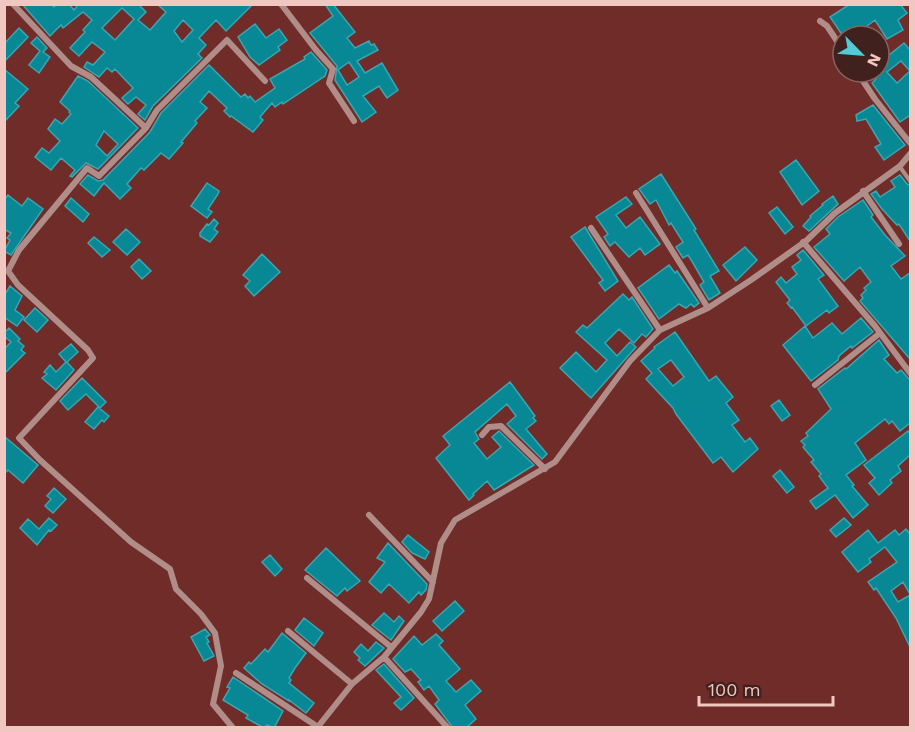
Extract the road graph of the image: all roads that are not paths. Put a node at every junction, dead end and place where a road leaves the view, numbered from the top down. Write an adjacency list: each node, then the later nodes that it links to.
1 (13, 4): 8 (street)
2 (281, 4): 7 (street)
3 (820, 21): 4 (street)
4 (831, 32)
5 (265, 81): 8 (street)
6 (866, 84): 9 (street)
7 (354, 121)
8 (146, 128): 34 (street)
9 (910, 143)
10 (910, 154): 11 (street)
11 (900, 166): 12 (lane); 13 (street)
12 (910, 181)
13 (863, 191): 16 (street); 17 (street)
14 (636, 193): 18 (street)
15 (591, 228): 19 (street)
16 (803, 243): 18 (street); 20 (street)
17 (899, 244)
18 (708, 308): 19 (street)
19 (660, 330): 24 (street)
20 (880, 333): 21 (street); 22 (street)
21 (910, 373)
22 (815, 385)
23 (482, 435): 24 (street)
24 (545, 469): 27 (street)
25 (369, 515): 27 (street)
26 (307, 578): 29 (street)
27 (433, 582): 29 (street)
28 (288, 632): 32 (street)
29 (391, 647): 30 (street)
30 (384, 657): 32 (street); 35 (street)
31 (236, 673): 33 (street)
32 (352, 684): 33 (street)
33 (318, 727)
34 (233, 728)
35 (448, 728)

